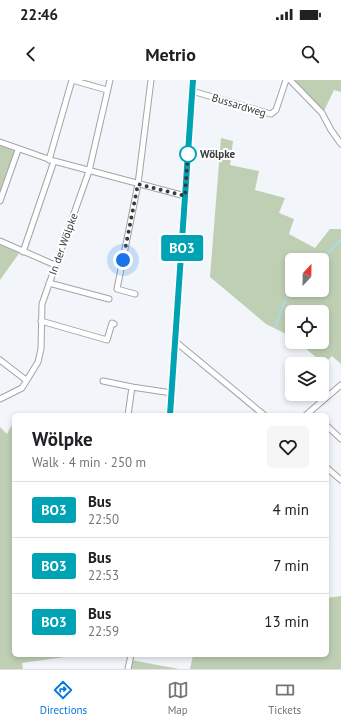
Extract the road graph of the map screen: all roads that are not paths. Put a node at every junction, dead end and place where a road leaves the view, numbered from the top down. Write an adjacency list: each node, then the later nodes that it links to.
1 (110, 80): 6 (street, In der Wölpke)
2 (151, 80): 13 (street)
3 (193, 80): 7 (street)
4 (286, 80): 7 (street, Bussardweg)
5 (290, 80): 9 (street)
6 (107, 90): 11 (street); 12 (street, In der Wölpke)
7 (192, 91): 14 (street)
8 (0, 142): 10 (street)
9 (341, 144)
10 (18, 150): 11 (street); 15 (street)
11 (52, 160): 12 (street); 17 (street)
12 (89, 171): 13 (street); 18 (street, In der Wölpke)
13 (138, 184): 14 (street); 20 (street)
14 (185, 196): 24 (street)
15 (0, 201)
16 (0, 241): 17 (street)
17 (23, 252): 18 (street)
18 (55, 265): 19 (street, In der Wölpke)
19 (49, 282): 21 (street); 22 (street, In der Wölpke)
20 (135, 294)
21 (109, 299)
22 (41, 321): 23 (street); 26 (street, In der Wölpke)
23 (114, 324)
24 (176, 342): 30 (street); 34 (street)
25 (0, 360): 26 (street)
26 (26, 380): 31 (street, In der Wölpke)
27 (103, 381): 29 (street)
28 (341, 385): 35 (street)
29 (132, 387): 30 (street); 32 (street)
30 (172, 393): 33 (street)
31 (0, 399)
32 (128, 413)
33 (170, 413)
34 (262, 413)
35 (311, 413)
36 (329, 428): 37 (street)
37 (341, 439)
38 (329, 470): 39 (street)
39 (341, 480)
40 (131, 657): 41 (street)
41 (128, 669)

